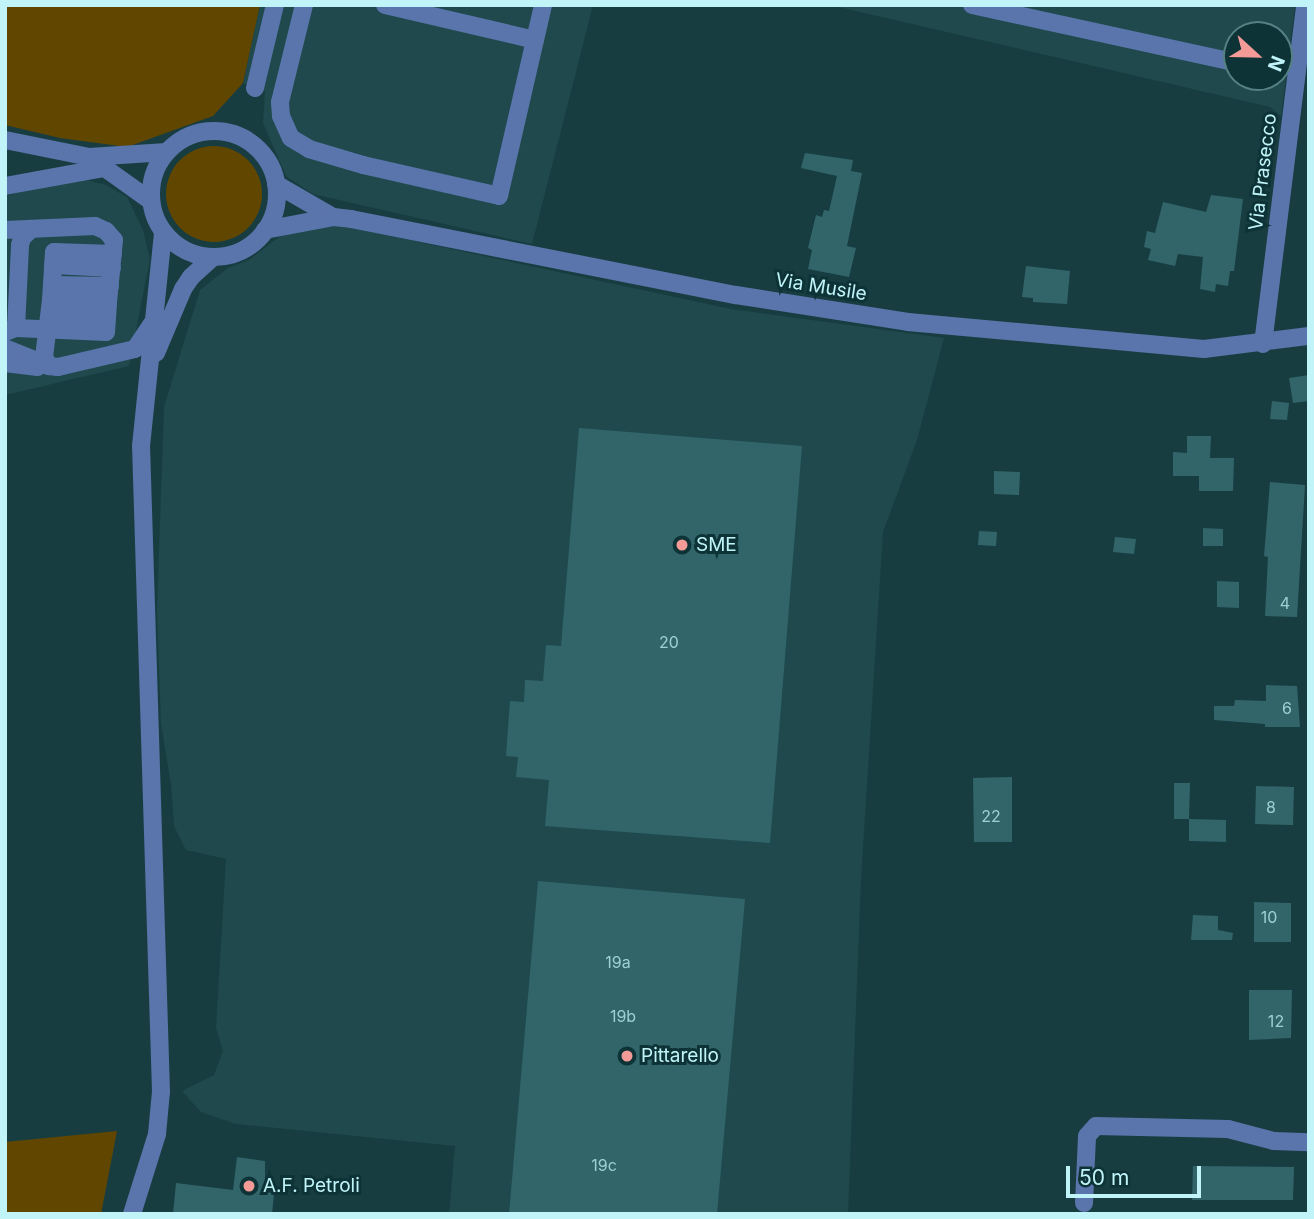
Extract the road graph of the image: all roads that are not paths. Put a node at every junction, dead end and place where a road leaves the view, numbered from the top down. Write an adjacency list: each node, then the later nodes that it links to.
1 (275, 5): 10 (street)
2 (304, 5): 7 (street)
3 (385, 5): 7 (street)
4 (543, 5): 7 (street)
5 (972, 5): 9 (street)
6 (1305, 5): 8 (street, Via Prasecco)
7 (535, 40)
8 (1293, 51)
9 (1223, 59)
10 (255, 88)
11 (1286, 91): 30 (street, Via Prasecco)
12 (5, 140): 14 (street)
13 (167, 152): 14 (street); 15 (street); 17 (street)
14 (96, 162): 16 (street); 17 (street)
15 (276, 184): 18 (street); 21 (street)
16 (5, 186)
17 (151, 201): 22 (street)
18 (333, 217): 21 (street); 30 (street, Via Musile)
19 (31, 229): 20 (street); 23 (street); 25 (street)
20 (5, 230)
21 (265, 230): 24 (street)
22 (163, 232): 24 (street); 27 (street)
23 (12, 253): 28 (street)
24 (213, 257): 32 (street)
25 (110, 285): 26 (street); 26 (street); 26 (street)
26 (51, 308): 28 (street); 34 (street)
27 (154, 321): 32 (street); 34 (street)
28 (10, 330)
29 (1309, 336): 30 (street, Via Musile)
30 (1263, 344)
31 (5, 348): 34 (street)
32 (152, 362): 37 (street)
33 (5, 363): 34 (street)
34 (49, 366)
35 (1309, 1142): 36 (street)
36 (1084, 1203)
37 (132, 1214)

